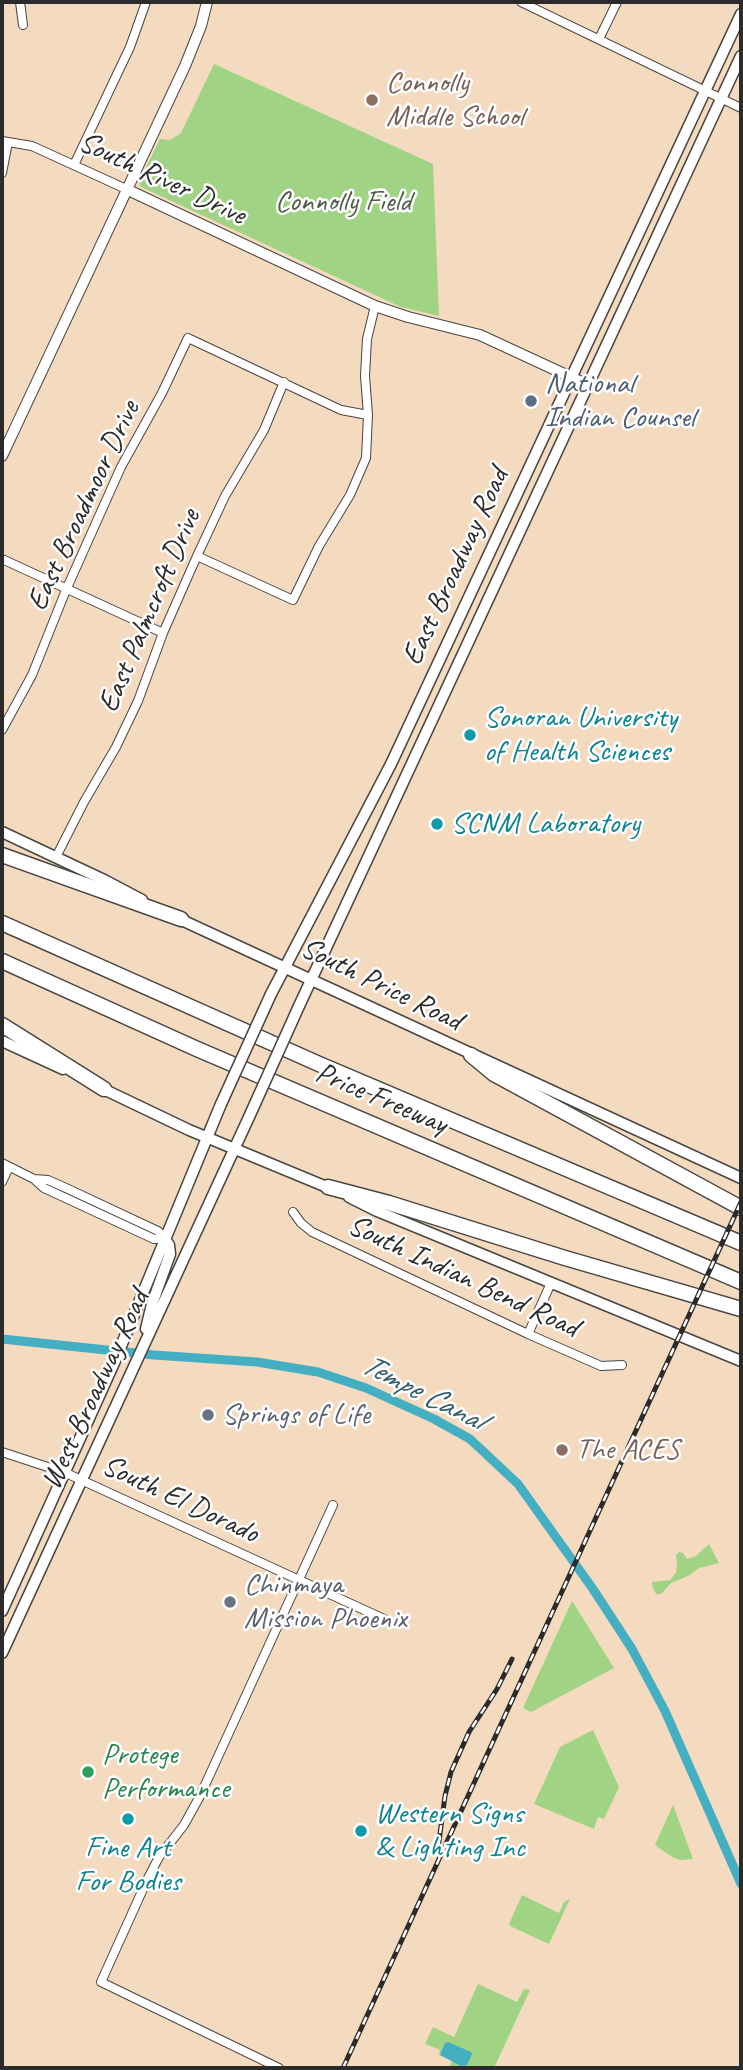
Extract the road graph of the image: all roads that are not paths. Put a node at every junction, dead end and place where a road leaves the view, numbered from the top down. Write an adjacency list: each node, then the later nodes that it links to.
1 (20, 2): 7 (street)
2 (146, 2): 14 (street)
3 (207, 2): 16 (street)
4 (521, 2): 8 (street)
5 (617, 2): 8 (street)
6 (741, 14): 10 (main road, East Broadway Road)
7 (23, 25)
8 (599, 39): 10 (street)
9 (741, 56): 11 (main road, East Broadway Road)
10 (705, 91): 11 (street); 18 (main road, East Broadway Road)
11 (721, 99): 12 (street); 20 (main road, East Broadway Road)
12 (741, 108)
13 (5, 142): 14 (street, South River Drive); 15 (street)
14 (74, 164): 16 (street, South River Drive)
15 (2, 173)
16 (126, 189): 17 (street, South River Drive); 22 (street)
17 (375, 306): 18 (street, South River Drive); 21 (street)
18 (572, 378): 20 (street, South River Drive); 27 (main road, East Broadway Road)
19 (284, 382): 21 (street); 23 (street, East Palmcroft Drive); 25 (street, East Broadmoor Drive)
20 (587, 385): 28 (main road, East Broadway Road)
21 (369, 415): 23 (street)
22 (2, 456)
23 (197, 556): 26 (street, East Palmcroft Drive)
24 (2, 559): 25 (street)
25 (66, 590): 26 (street); 29 (street, East Broadmoor Drive)
26 (163, 633): 34 (street, East Palmcroft Drive)
27 (442, 655): 28 (main road); 30 (main road, East Broadway Road)
28 (458, 663): 31 (main road, East Broadway Road)
29 (2, 730)
30 (391, 764): 31 (main road); 38 (main road, East Broadway Road)
31 (407, 772): 39 (main road, East Broadway Road)
32 (2, 832): 34 (main road, South Price Road)
33 (2, 855): 35 (highway)
34 (56, 857): 35 (main road, South Price Road)
35 (181, 919): 38 (main road, South Price Road)
36 (2, 923): 56 (highway, Price Freeway)
37 (2, 961): 57 (highway, Price Freeway)
38 (285, 966): 39 (main road, South Price Road); 44 (main road, East Broadway Road, bridge)
39 (312, 978): 42 (main road, South Price Road); 45 (main road, East Broadway Road, bridge)
40 (2, 1026): 43 (highway)
41 (2, 1041): 43 (main road)
42 (471, 1055): 47 (main road, South Price Road); 52 (highway)
43 (104, 1089): 44 (main road)
44 (206, 1136): 45 (main road); 55 (main road, West Broadway Road)
45 (235, 1147): 50 (main road); 61 (main road, West Broadway Road)
46 (5, 1165): 48 (street); 49 (street)
47 (741, 1178)
48 (34, 1179): 51 (street); 53 (street)
49 (2, 1182)
50 (328, 1187): 58 (main road); 59 (highway)
51 (108, 1208): 53 (street); 55 (street)
52 (741, 1208)
53 (92, 1210): 55 (street)
54 (293, 1212): 60 (street, South Indian Bend Road)
55 (165, 1239): 61 (main road); 65 (main road, West Broadway Road)
56 (741, 1242)
57 (741, 1282)
58 (551, 1283): 60 (street); 62 (main road)
59 (741, 1309)
60 (528, 1334): 63 (street, South Indian Bend Road)
61 (147, 1339): 66 (main road, West Broadway Road)
62 (741, 1361)
63 (622, 1365)
64 (2, 1452): 65 (street, South El Dorado)
65 (66, 1473): 66 (street, South El Dorado); 69 (main road, West Broadway Road)
66 (81, 1480): 68 (street, South El Dorado); 71 (main road, West Broadway Road)
67 (333, 1505): 68 (street)
68 (299, 1579): 70 (street, South El Dorado); 72 (street)
69 (2, 1611)
70 (384, 1619)
71 (2, 1653)
72 (279, 2068)

